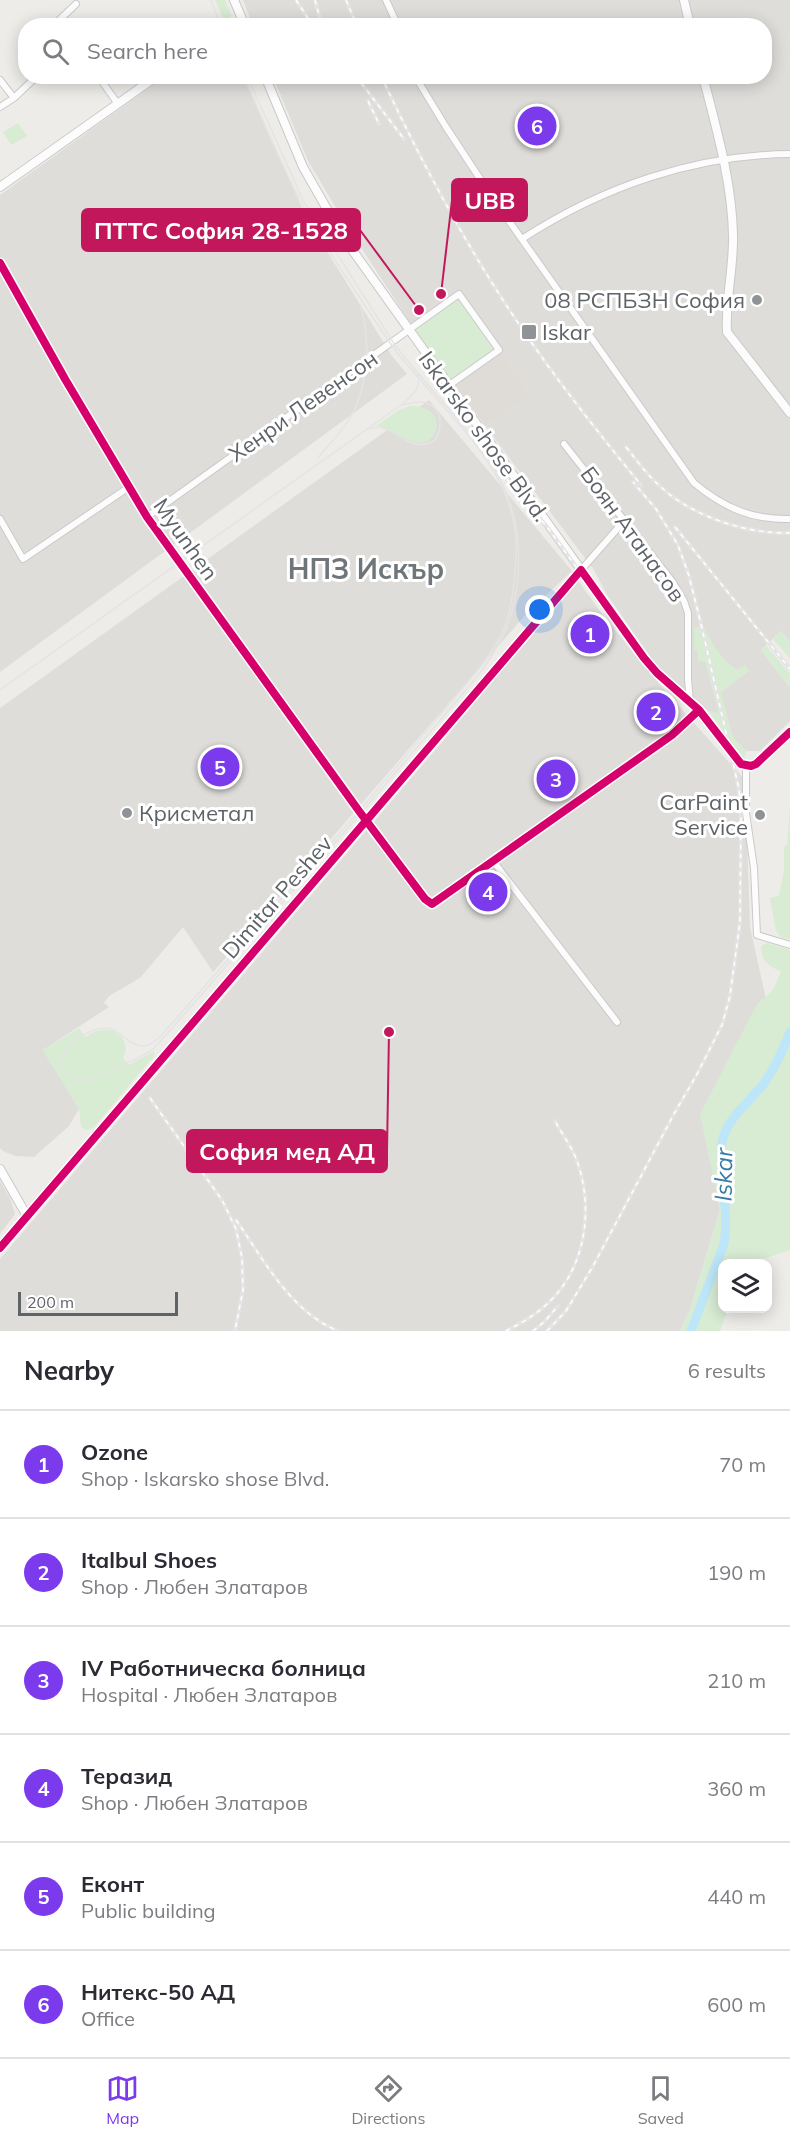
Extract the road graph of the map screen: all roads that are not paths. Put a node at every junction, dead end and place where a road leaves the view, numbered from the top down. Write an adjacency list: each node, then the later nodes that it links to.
1 (234, 0): 6 (main road)
2 (386, 0): 7 (street)
3 (684, 0): 8 (main road)
4 (76, 4): 5 (street)
5 (61, 18)
6 (240, 18)
7 (394, 18)
8 (688, 18)
9 (0, 80): 16 (street)
10 (29, 84): 16 (street)
11 (104, 84): 17 (street)
12 (146, 84): 17 (main road)
13 (268, 84): 24 (main road, Iskarsko shose Blvd.)
14 (420, 84): 22 (street)
15 (705, 84): 20 (main road)
16 (14, 98): 18 (street)
17 (118, 104): 21 (main road)
18 (0, 107)
19 (790, 154): 20 (street)
20 (724, 159): 22 (street); 26 (main road)
21 (0, 188)
22 (522, 239): 31 (street)
23 (0, 263): 28 (street, Myunhen)
24 (408, 330): 25 (main road, Iskarsko shose Blvd.); 25 (street, Хенри Левенсон); 29 (street, Хенри Левенсон)
25 (448, 386): 33 (main road, Iskarsko shose Blvd.)
26 (790, 413)
27 (564, 444): 32 (street, Боян Атанасов)
28 (129, 487): 29 (street, Myunhen); 30 (street)
29 (147, 517): 38 (street, Myunhen)
30 (0, 519)
31 (790, 519)
32 (625, 520): 33 (street, Dimitar Peshev); 34 (street, Боян Атанасов)
33 (581, 570): 34 (main road, Iskarsko shose Blvd.); 38 (main road, Dimitar Peshev)
34 (690, 702): 35 (main road, Iskarsko shose Blvd.)
35 (699, 710): 37 (main road, Iskarsko shose Blvd.); 39 (street)
36 (790, 732): 37 (main road)
37 (746, 766): 40 (street)
38 (366, 820): 39 (street, Myunhen); 43 (main road, Dimitar Peshev)
39 (493, 861): 41 (street)
40 (790, 945)
41 (617, 1022)
42 (0, 1169): 43 (main road)
43 (27, 1215): 44 (main road, Dimitar Peshev)
44 (0, 1248)

